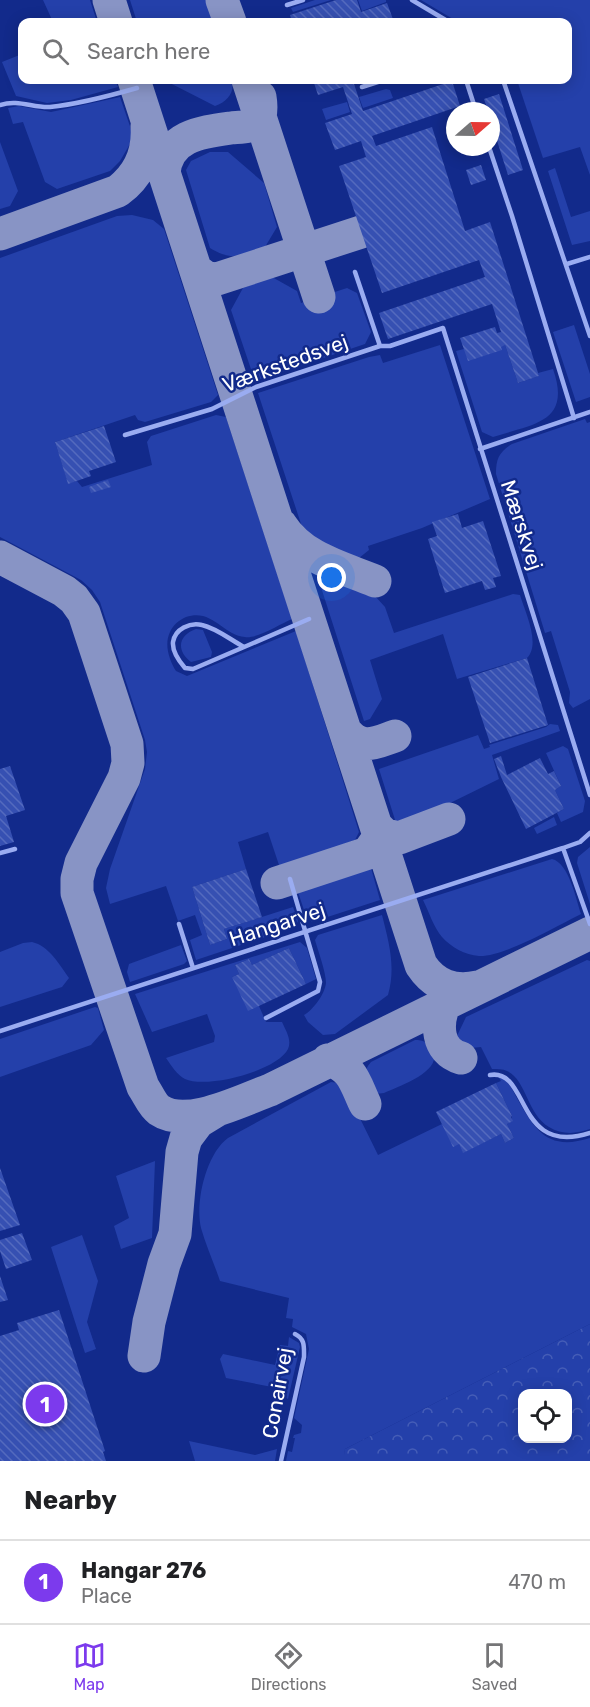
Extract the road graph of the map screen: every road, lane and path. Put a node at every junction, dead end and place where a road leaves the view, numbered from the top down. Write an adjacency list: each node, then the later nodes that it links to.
1 (303, 0): 3 (lane)
2 (412, 0): 4 (lane)
3 (287, 6)
4 (442, 18)
5 (371, 84): 8 (lane)
6 (467, 84): 10 (lane)
7 (504, 84): 14 (lane)
8 (362, 87)
9 (137, 88): 11 (lane)
10 (473, 102)
11 (0, 105)
12 (492, 156): 19 (lane)
13 (590, 257): 14 (lane)
14 (567, 264): 16 (lane)
15 (355, 272): 17 (lane, Værkstedsvej)
16 (590, 336)
17 (380, 346): 20 (lane, Værkstedsvej); 21 (lane, Mærskvej)
18 (590, 412): 19 (lane)
19 (574, 418): 21 (lane)
20 (125, 435)
21 (480, 449): 24 (lane, Mærskvej)
22 (309, 619): 23 (lane)
23 (244, 647): 23 (lane)
24 (590, 795)
25 (590, 833): 26 (lane)
26 (563, 848): 31 (lane); 32 (lane, Hangarvej)
27 (15, 849): 28 (lane)
28 (0, 853)
29 (290, 879): 32 (lane)
30 (179, 924): 33 (lane)
31 (590, 924)
32 (307, 931): 33 (lane, Hangarvej); 34 (lane)
33 (193, 968): 35 (lane, Hangarvej)
34 (266, 1018)
35 (0, 1031)
36 (490, 1075): 37 (lane)
37 (590, 1133)
38 (295, 1334): 39 (lane, Conairvej)
39 (281, 1461)

